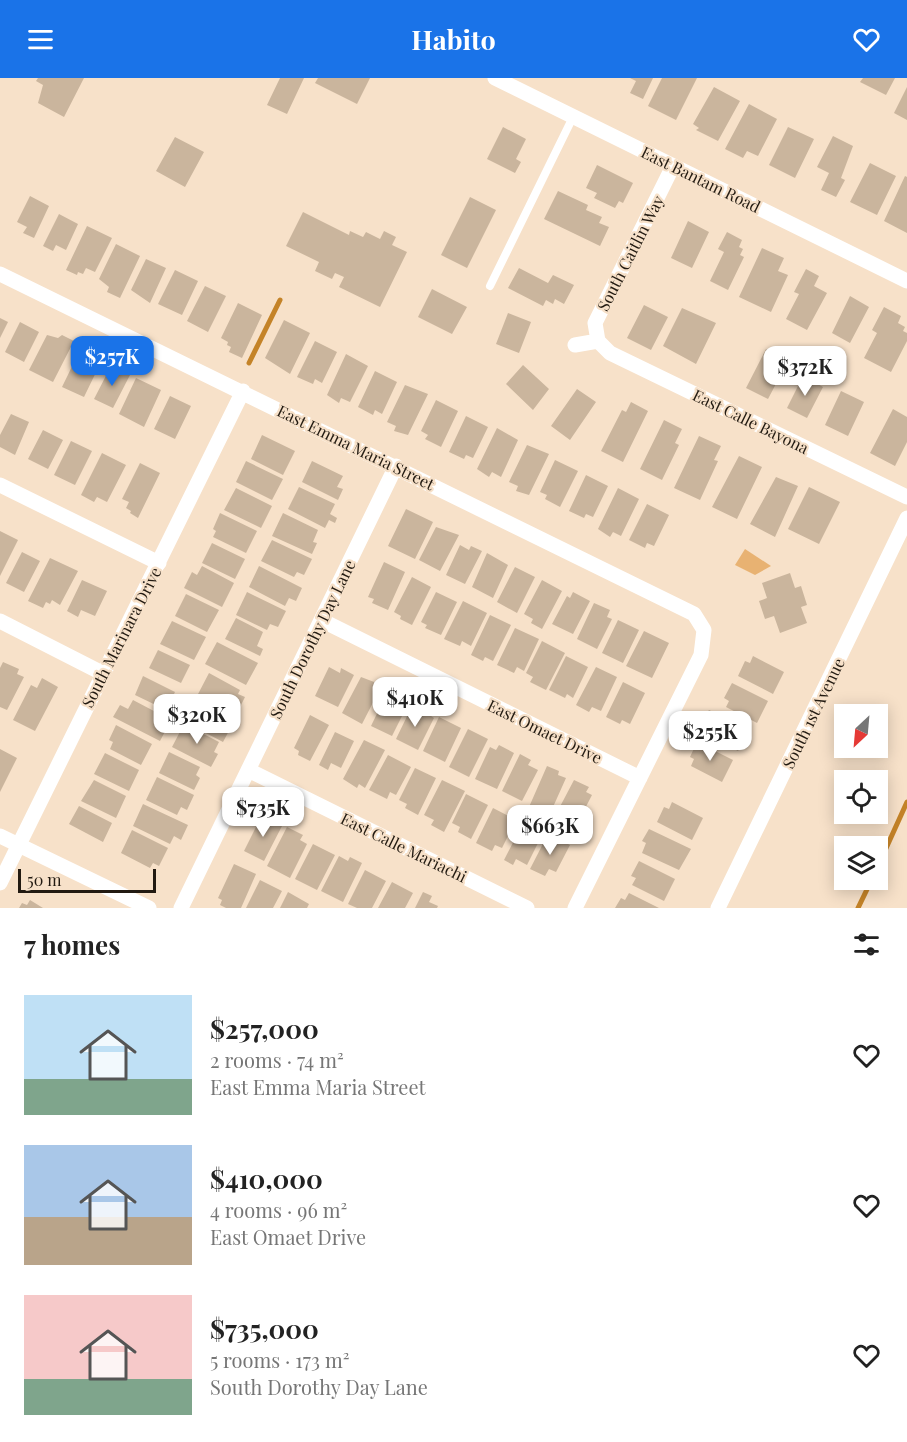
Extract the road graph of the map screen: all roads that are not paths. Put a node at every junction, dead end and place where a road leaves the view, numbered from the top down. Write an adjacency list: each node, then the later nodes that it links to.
1 (495, 78): 2 (street, East Bantam Road)
2 (573, 117): 3 (street, East Bantam Road); 6 (lane)
3 (673, 166): 5 (street, East Bantam Road); 7 (street, South Caitlin Way)
4 (0, 274): 9 (street, East Emma Maria Street)
5 (907, 281)
6 (490, 286)
7 (598, 341): 8 (street); 12 (street, East Calle Bayona)
8 (575, 345)
9 (243, 391): 10 (street, East Emma Maria Street); 14 (street, South Marinara Drive)
10 (396, 466): 15 (street, South Dorothy Day Lane); 19 (street, East Emma Maria Street)
11 (0, 485): 14 (street)
12 (907, 497)
13 (907, 518): 27 (street, South 1st Avenue)
14 (159, 563): 17 (street, South Marinara Drive)
15 (321, 620): 18 (street, South Dorothy Day Lane); 19 (street, East Omaet Drive)
16 (0, 621): 17 (street)
17 (102, 673): 21 (street, South Marinara Drive)
18 (248, 770): 24 (street, South Dorothy Day Lane); 25 (street, East Calle Mariachi)
19 (640, 778): 26 (street)
20 (0, 836): 21 (street)
21 (19, 845): 22 (street, South Marinara Drive); 23 (street)
22 (0, 883)
23 (149, 908)
24 (181, 908)
25 (527, 908)
26 (574, 908)
27 (718, 908)

